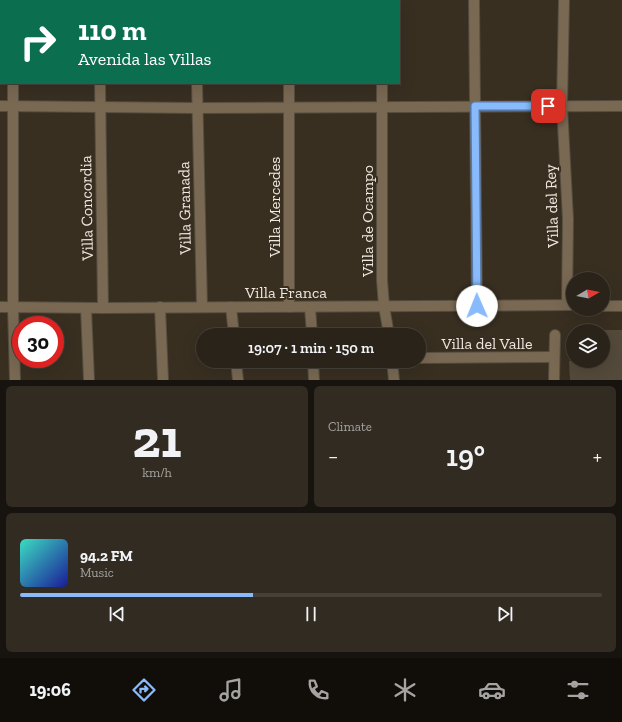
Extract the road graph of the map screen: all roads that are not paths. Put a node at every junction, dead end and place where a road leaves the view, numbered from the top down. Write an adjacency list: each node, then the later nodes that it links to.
1 (474, 0): 12 (street)
2 (564, 0): 13 (street, Villa del Rey)
3 (13, 84): 9 (street)
4 (100, 84): 10 (street, Villa Concordia)
5 (196, 84): 16 (street, Villa Granada)
6 (289, 84): 15 (street, Villa Mercedes)
7 (382, 84): 11 (street, Villa de Ocampo)
8 (0, 106): 9 (street)
9 (13, 106): 10 (street); 24 (street)
10 (99, 106): 16 (street); 29 (street, Villa Concordia)
11 (382, 106): 12 (street); 15 (street); 19 (street, Villa de Ocampo)
12 (475, 106): 13 (street); 20 (street)
13 (562, 106): 14 (street); 17 (street, Villa del Rey)
14 (622, 106)
15 (289, 107): 16 (street); 31 (street, Villa Mercedes)
16 (196, 108): 25 (street, Villa Granada)
17 (569, 272)
18 (566, 305): 20 (street, Villa Franca)
19 (384, 306): 20 (street, Villa Franca); 27 (street, Villa Franca); 34 (street, Villa de Ocampo)
20 (477, 306)
21 (610, 306): 22 (street)
22 (622, 306)
23 (0, 307): 24 (street, Villa Franca)
24 (13, 307): 28 (street, Villa Franca); 41 (street)
25 (202, 307): 26 (street, Villa Franca); 30 (street, Villa Franca)
26 (231, 307): 31 (street, Villa Franca); 32 (street)
27 (310, 307): 31 (street, Villa Franca); 33 (street)
28 (86, 308): 29 (street, Villa Franca); 42 (street)
29 (103, 308): 30 (street, Villa Franca)
30 (160, 308): 43 (street)
31 (289, 308)
32 (233, 328)
33 (312, 328)
34 (388, 328)
35 (555, 335): 36 (street)
36 (554, 357): 37 (street, Villa del Valle); 47 (street)
37 (426, 358)
38 (237, 368): 44 (street)
39 (313, 368): 45 (street)
40 (393, 368): 46 (street)
41 (15, 380)
42 (89, 380)
43 (163, 380)
44 (238, 380)
45 (314, 380)
46 (394, 380)
47 (554, 380)

